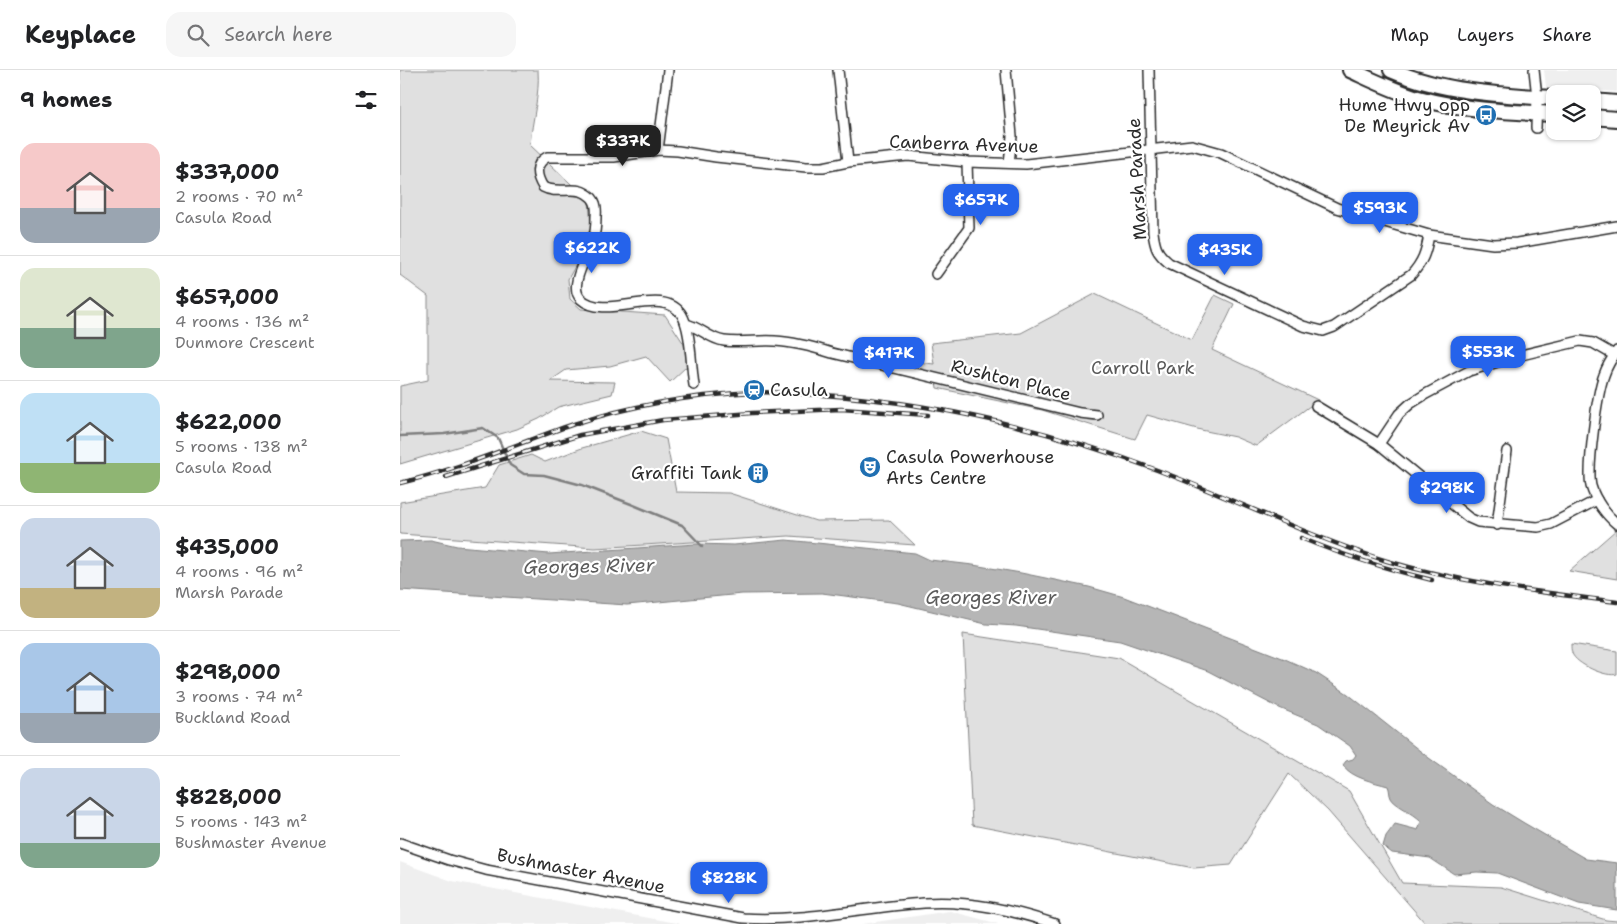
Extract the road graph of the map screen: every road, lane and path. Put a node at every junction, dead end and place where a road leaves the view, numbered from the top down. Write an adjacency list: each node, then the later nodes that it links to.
1 (668, 70): 17 (street)
2 (838, 70): 19 (street)
3 (1006, 70): 21 (street)
4 (1149, 70): 18 (street, Marsh Parade)
5 (1350, 70): 12 (highway)
6 (1391, 70): 8 (highway)
7 (1534, 70): 8 (street)
8 (1537, 97): 9 (highway); 12 (street)
9 (1546, 98)
10 (1601, 102): 11 (highway)
11 (1617, 103)
12 (1537, 113): 13 (highway); 16 (street)
13 (1546, 114)
14 (1601, 117): 15 (highway)
15 (1617, 118)
16 (1536, 128)
17 (658, 150): 19 (street, Canberra Avenue); 25 (street, Canberra Avenue)
18 (1151, 150): 21 (street, Canberra Avenue); 23 (street, Canberra Avenue); 23 (street, Marsh Parade)
19 (848, 162): 20 (street, Canberra Avenue)
20 (967, 162): 21 (street, Canberra Avenue); 24 (street)
21 (1009, 163)
22 (1617, 226): 23 (street, Canberra Avenue)
23 (1429, 235)
24 (936, 274)
25 (686, 324): 27 (street); 29 (street, Rushton Place)
26 (1616, 353): 30 (street); 32 (street)
27 (694, 386)
28 (1316, 406): 30 (street)
29 (1097, 415)
30 (1379, 444): 34 (street)
31 (1507, 452): 34 (street)
32 (1597, 500): 33 (street); 34 (street)
33 (1617, 524)
34 (1498, 525)
35 (400, 844): 36 (street, Bushmaster Avenue)
36 (1055, 924)

